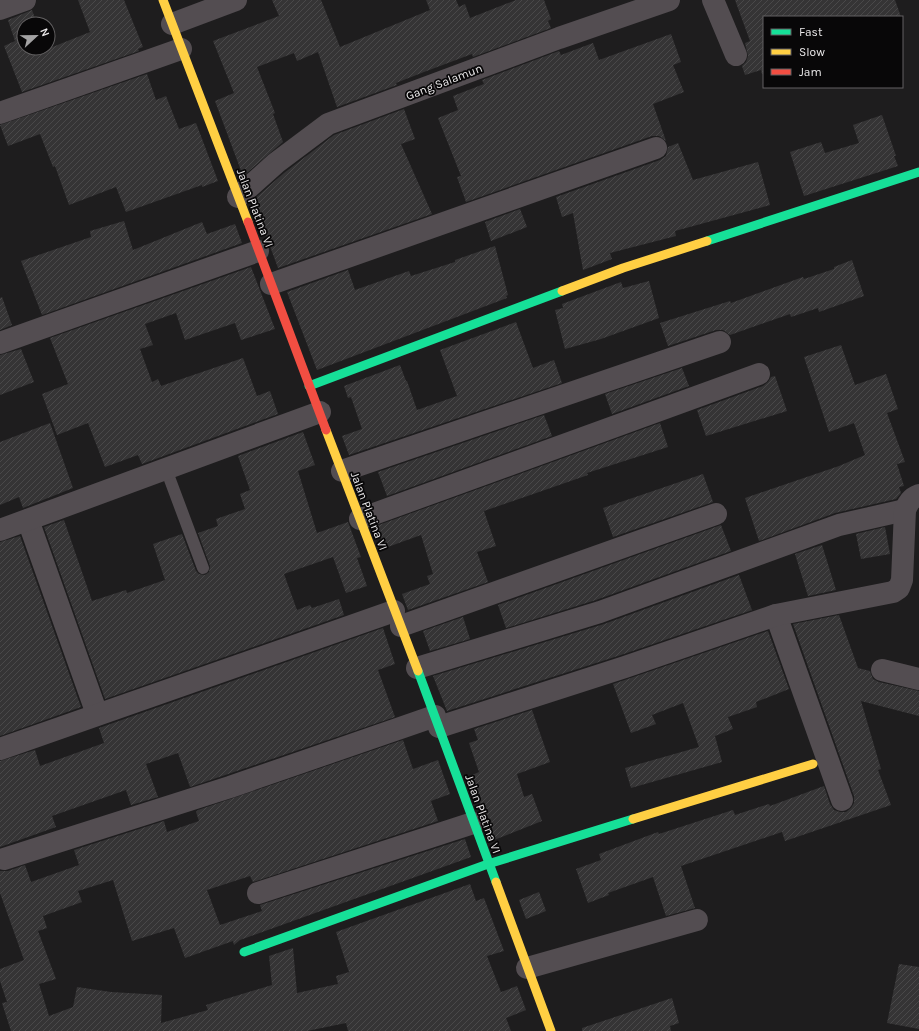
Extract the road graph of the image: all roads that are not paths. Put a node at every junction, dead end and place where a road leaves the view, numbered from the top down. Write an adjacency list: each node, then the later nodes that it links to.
1 (24, 0): 6 (street)
2 (163, 0): 7 (street, Jalan Platina VI)
3 (236, 0): 7 (street)
4 (669, 0): 13 (street, Gang Salamun)
5 (714, 0): 9 (street)
6 (0, 9)
7 (172, 24): 8 (street, Jalan Platina VI)
8 (181, 49): 10 (street); 13 (street, Jalan Platina VI)
9 (736, 56)
10 (0, 113)
11 (656, 148): 15 (street)
12 (919, 172): 19 (street)
13 (238, 197): 14 (street, Jalan Platina VI)
14 (258, 251): 15 (street, Jalan Platina VI); 17 (street)
15 (271, 284): 19 (street, Jalan Platina VI)
16 (720, 342): 22 (street)
17 (0, 343)
18 (759, 374): 25 (street)
19 (310, 386): 20 (street, Jalan Platina VI)
20 (320, 412): 21 (street); 22 (street, Jalan Platina VI)
21 (166, 469): 26 (street); 28 (lane)
22 (342, 471): 25 (street, Jalan Platina VI)
23 (912, 503): 29 (street); 31 (street)
24 (716, 514): 30 (street)
25 (360, 519): 30 (street, Jalan Platina VI)
26 (28, 520): 27 (street); 34 (street)
27 (0, 530)
28 (203, 568)
29 (776, 615): 35 (street); 38 (street)
30 (397, 618): 31 (street, Jalan Platina VI); 34 (street)
31 (417, 668): 35 (street, Jalan Platina VI)
32 (882, 670): 33 (street)
33 (919, 680)
34 (97, 714): 36 (street)
35 (437, 722): 39 (street, Jalan Platina VI); 40 (street)
36 (0, 750)
37 (813, 764): 41 (street)
38 (842, 800)
39 (473, 823): 41 (street, Jalan Platina VI); 42 (street)
40 (4, 860)
41 (488, 864): 44 (street); 45 (street, Jalan Platina VI)
42 (258, 893)
43 (696, 920): 45 (street)
44 (244, 952)
45 (527, 968): 46 (street, Jalan Platina VI)
46 (551, 1031)

